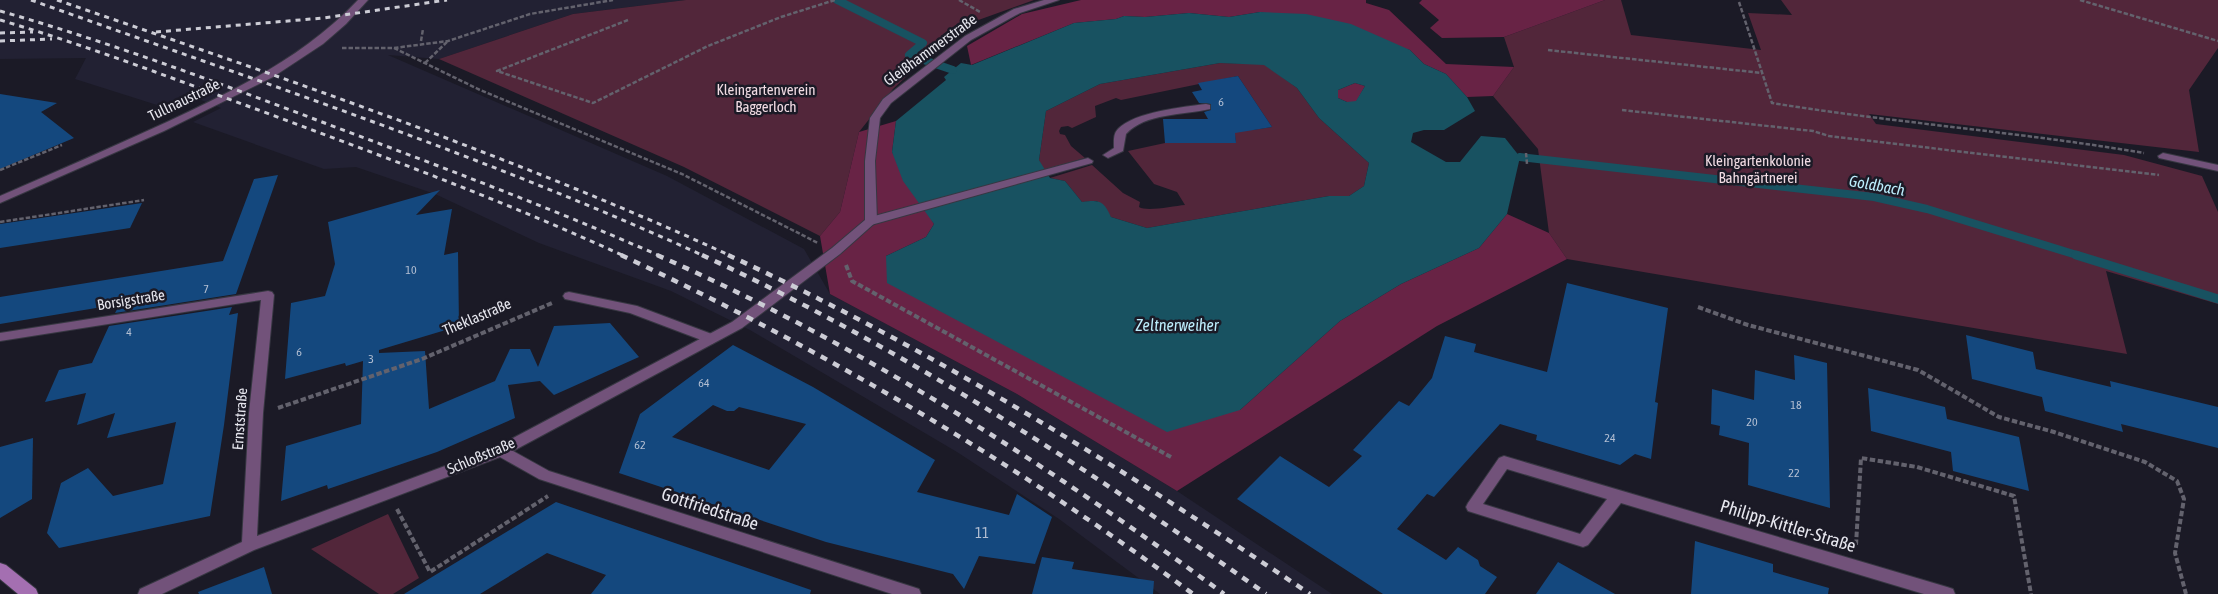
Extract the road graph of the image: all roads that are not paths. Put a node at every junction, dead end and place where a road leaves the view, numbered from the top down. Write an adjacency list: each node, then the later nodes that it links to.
1 (363, 0): 8 (street, Tullnaustraße)
2 (1054, 0): 9 (street, Gleißhammerstraße)
3 (1206, 107): 4 (street)
4 (1108, 155)
5 (2163, 156): 7 (street)
6 (1088, 161): 9 (street)
7 (2218, 168)
8 (0, 200)
9 (871, 221): 13 (street, Schloßstraße)
10 (268, 295): 12 (street, Borsigstraße); 16 (street, Ernststraße)
11 (569, 296): 13 (street)
12 (0, 337)
13 (712, 339): 14 (street, Schloßstraße)
14 (501, 451): 16 (street, Schloßstraße); 20 (street, Gottfriedstraße)
15 (1618, 496): 15 (street, Philipp-Kittler-Straße); 21 (street, Philipp-Kittler-Straße)
16 (249, 546): 19 (street, Schloßstraße)
17 (0, 570): 18 (street)
18 (30, 594)
19 (146, 594)
20 (913, 594)
21 (1947, 594)

